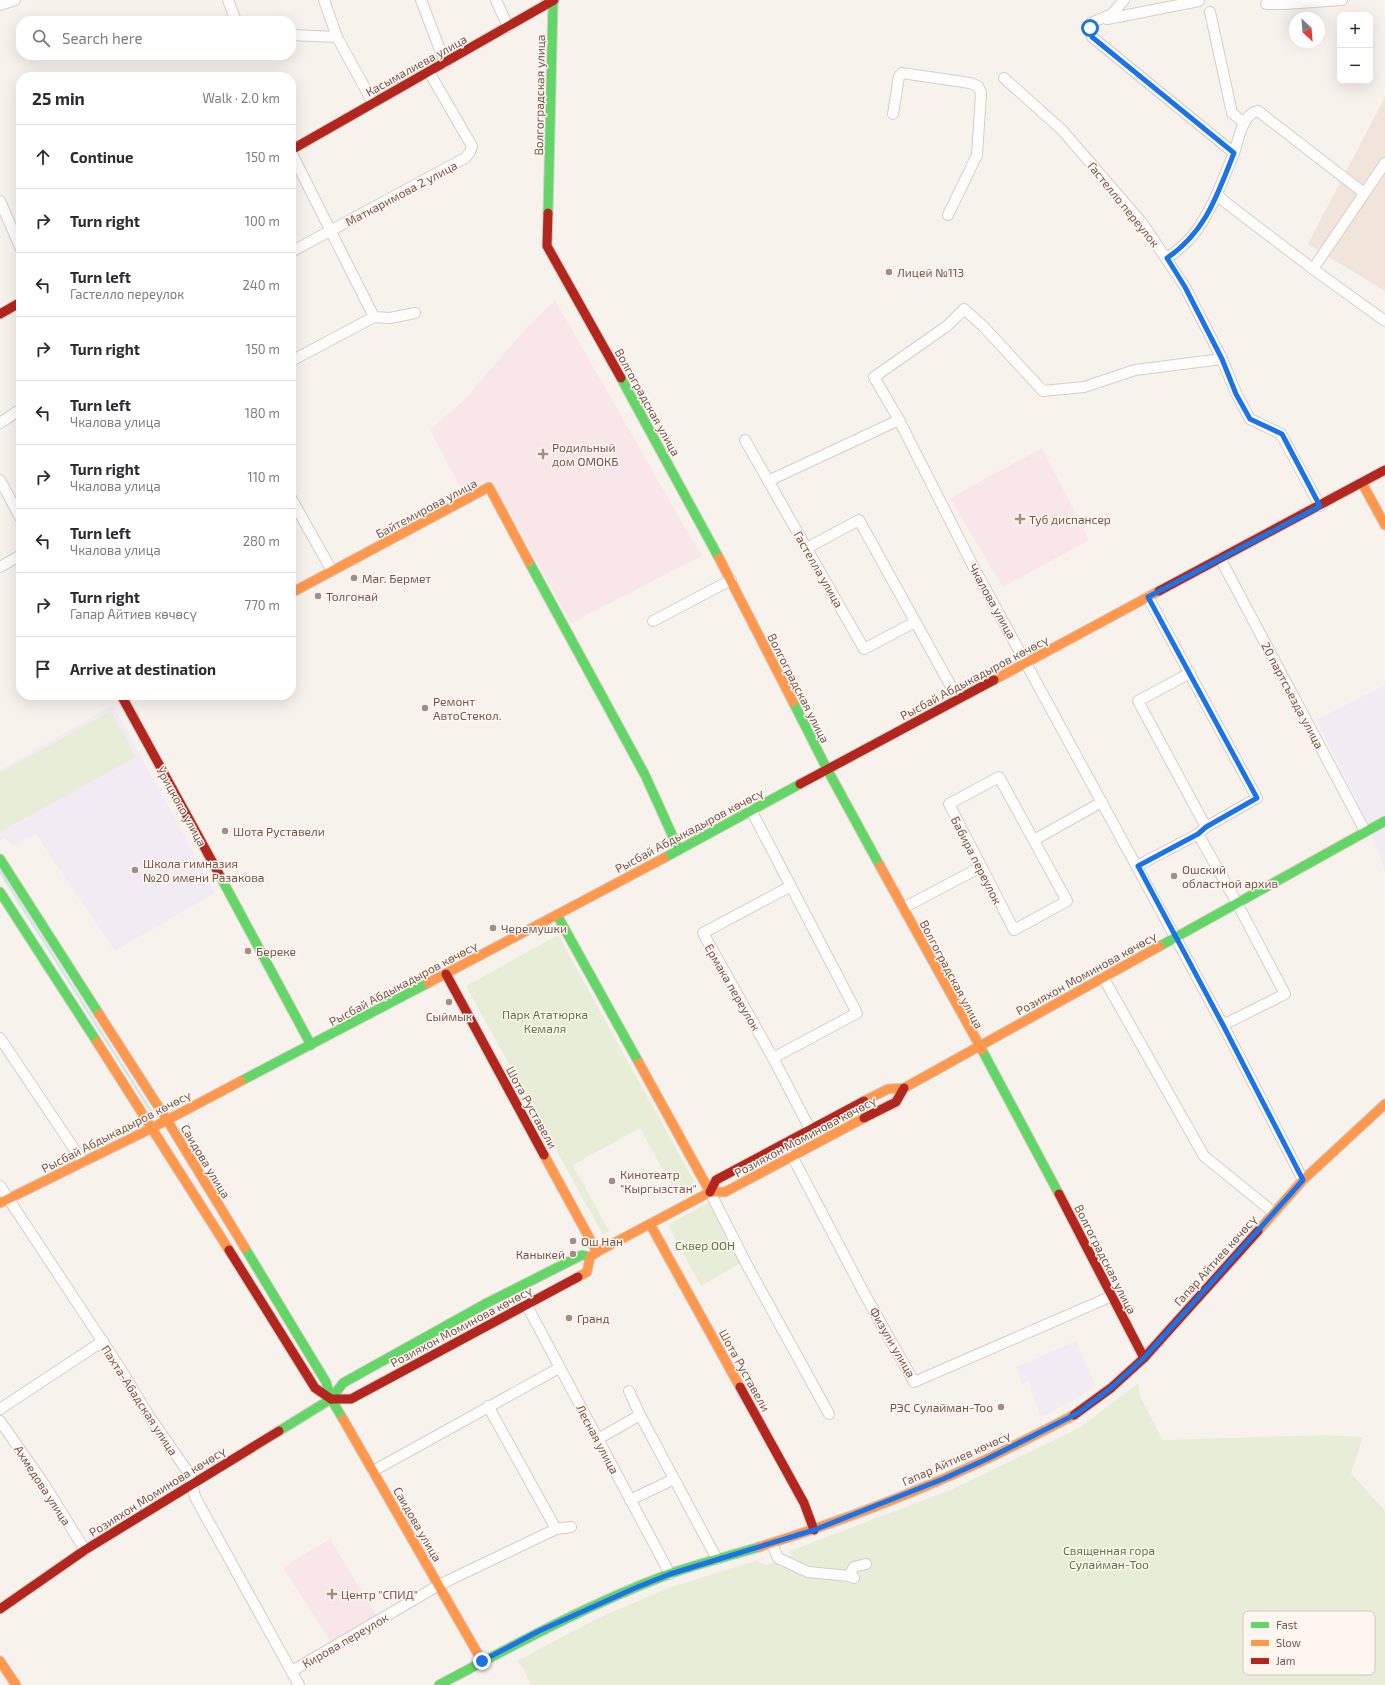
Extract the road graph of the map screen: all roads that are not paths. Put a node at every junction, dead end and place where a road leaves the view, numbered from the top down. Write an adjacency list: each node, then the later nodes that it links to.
1 (15, 0): 11 (street)
2 (228, 0): 13 (street)
3 (324, 0): 17 (street)
4 (421, 0): 18 (street)
5 (496, 0): 15 (street)
6 (1124, 0): 14 (street)
7 (1342, 0): 10 (street)
8 (554, 1): 15 (street, Касымалиева улица); 61 (street, Волгоградская улица)
9 (1199, 1): 14 (street)
10 (1266, 4)
11 (0, 5)
12 (1210, 12): 23 (street)
13 (234, 16)
14 (1091, 22): 25 (street)
15 (508, 27): 18 (street, Касымалиева улица)
16 (296, 35): 17 (street)
17 (337, 37): 21 (street)
18 (445, 63): 19 (street, Касымалиева улица)
19 (429, 72): 21 (street, Касымалиева улица); 32 (street, Маткаримова 2 улица)
20 (1004, 78): 35 (street, Гастелло переулок)
21 (373, 103): 24 (street, Касымалиева улица)
22 (893, 114): 31 (street)
23 (1244, 123): 25 (street); 28 (street)
24 (296, 148)
25 (1234, 153): 29 (street)
26 (296, 161): 32 (street)
27 (1385, 163): 28 (street)
28 (1364, 193): 36 (street)
29 (1217, 194): 35 (street); 36 (street)
30 (0, 200): 33 (street)
31 (948, 215)
32 (331, 230): 34 (street, Маткаримова 2 улица); 40 (street)
33 (16, 237)
34 (296, 249)
35 (1167, 258): 43 (street, Гастелло переулок)
36 (1313, 269): 41 (street)
37 (16, 305): 39 (street)
38 (415, 313): 40 (street)
39 (0, 314)
40 (374, 317): 42 (street)
41 (1385, 321)
42 (296, 358)
43 (1222, 359): 45 (street, Чкалова улица); 52 (street, Гастелло переулок)
44 (16, 412): 46 (street)
45 (899, 420): 50 (street); 66 (street, Чкалова улица)
46 (0, 423)
47 (745, 440): 50 (street, Гастелла улица)
48 (1385, 470): 51 (street, Рысбай Абдыкадыров көчөсү)
49 (0, 480): 54 (street)
50 (768, 481): 56 (street, Гастелла улица)
51 (1362, 483): 52 (street, Рысбай Абдыкадыров көчөсү); 55 (street)
52 (1320, 506): 58 (street, Рысбай Абдыкадыров көчөсү)
53 (296, 507): 60 (street)
54 (16, 510)
55 (1385, 525)
56 (807, 548): 65 (street, Гастелла улица); 65 (street)
57 (16, 558): 59 (street)
58 (1220, 558): 63 (street, Рысбай Абдыкадыров көчөсү); 75 (street, 20 партсъезда улица)
59 (0, 567)
60 (332, 572): 62 (street, Байтемирова улица); 78 (street, Байтемирова улица)
61 (731, 580): 64 (street); 70 (street, Волгоградская улица)
62 (296, 590)
63 (1148, 597): 66 (street, Рысбай Абдыкадыров көчөсү); 67 (street)
64 (653, 621)
65 (915, 622): 68 (street)
66 (1026, 662): 68 (street, Рысбай Абдыкадыров көчөсү); 71 (street, Чкалова улица)
67 (1190, 673): 74 (street); 74 (street)
68 (958, 699): 70 (street, Рысбай Абдыкадыров көчөсү)
69 (124, 700): 92 (street, Урицкого улица)
70 (827, 769): 72 (street, Рысбай Абдыкадыров көчөсү); 85 (street, Волгоградская улица)
71 (1102, 802): 77 (street); 80 (street, Чкалова улица)
72 (751, 810): 78 (street, Рысбай Абдыкадыров көчөсү); 82 (street)
73 (1385, 820): 75 (street, Розияхон Моминова көчөсү)
74 (1206, 827): 76 (street)
75 (1365, 831): 84 (street, Розияхон Моминова көчөсү)
76 (1198, 834): 80 (street); 84 (street)
77 (1034, 840): 81 (street, Бабира переулок); 81 (street, Бабира переулок)
78 (679, 850): 86 (street, Рысбай Абдыкадыров көчөсү)
79 (0, 858): 97 (street, Саидова улица)
80 (1138, 866): 87 (street, Чкалова улица)
81 (981, 867): 85 (street)
82 (791, 886): 94 (street); 94 (street, Ермака переулок)
83 (0, 892): 98 (street, Саидова улица)
84 (1237, 903): 87 (street, Розияхон Моминова көчөсү); 90 (street)
85 (903, 908): 93 (street, Волгоградская улица)
86 (557, 915): 88 (street, Рысбай Абдыкадыров көчөсү); 104 (street)
87 (1176, 938): 89 (street, Розияхон Моминова көчөсү); 90 (street, Чкалова улица)
88 (446, 974): 92 (street, Рысбай Абдыкадыров көчөсү); 108 (street, Шота Руставели)
89 (1103, 977): 93 (street, Розияхон Моминова көчөсү); 106 (street)
90 (1223, 1025): 102 (street, Чкалова улица)
91 (0, 1038): 101 (street)
92 (311, 1045): 97 (street, Рысбай Абдыкадыров көчөсү)
93 (978, 1046): 95 (street, Розияхон Моминова көчөсү); 109 (street, Волгоградская улица)
94 (773, 1058): 99 (street, Ермака переулок)
95 (904, 1088): 99 (street, Розияхон Моминова көчөсү); 100 (street, Розияхон Моминова көчөсү)
96 (1385, 1104): 102 (street, Гапар Айтиев көчөсү)
97 (167, 1120): 98 (street, Рысбай Абдыкадыров көчөсү); 115 (street, Саидова улица)
98 (152, 1128): 101 (street, Рысбай Абдыкадыров көчөсү); 115 (street, Саидова улица)
99 (810, 1129): 104 (street, Розияхон Моминова көчөсү)
100 (792, 1156): 104 (street, Розияхон Моминова көчөсү); 109 (street, Физули улица)
101 (83, 1162): 105 (street, Рысбай Абдыкадыров көчөсү)
102 (1303, 1180): 106 (street, Гапар Айтиев көчөсү)
103 (0, 1186): 105 (street, Пахта-Абадская улица)
104 (710, 1192): 107 (street, Розияхон Моминова көчөсү); 118 (street)
105 (4, 1201): 111 (street, Пахта-Абадская улица)
106 (1273, 1212): 112 (street, Гапар Айтиев көчөсү)
107 (650, 1224): 108 (street, Розияхон Моминова көчөсү); 128 (street, Шота Руставели)
108 (593, 1254): 110 (street, Розияхон Моминова көчөсү); 115 (street, Розияхон Моминова көчөсү)
109 (1112, 1296): 112 (street, Волгоградская улица)
110 (526, 1304): 113 (street, Лесная улица); 115 (street, Розияхон Моминова көчөсү)
111 (102, 1341): 117 (street); 124 (street, Пахта-Абадская улица)
112 (1144, 1358): 128 (street, Гапар Айтиев көчөсү)
113 (559, 1368): 116 (street); 121 (street, Лесная улица)
114 (629, 1391): 119 (street)
115 (331, 1399): 122 (street, Саидова улица); 124 (street, Розияхон Моминова көчөсү)
116 (488, 1406): 122 (street); 127 (street)
117 (0, 1409)
118 (829, 1414)
119 (640, 1415): 121 (street); 123 (street)
120 (0, 1421): 130 (street, Ахмедова улица)
121 (598, 1439): 125 (street, Лесная улица)
122 (373, 1470): 134 (street, Саидова улица)
123 (674, 1479): 125 (street); 131 (street)
124 (192, 1484): 130 (street, Розияхон Моминова көчөсү); 138 (street, Пахта-Абадская улица)
125 (630, 1500): 133 (street, Лесная улица)
126 (571, 1527): 127 (street, Кирова переулок)
127 (556, 1529): 134 (street, Кирова переулок)
128 (814, 1530): 129 (street, Гапар Айтиев көчөсү)
129 (772, 1544): 131 (street, Гапар Айтиев көчөсү); 132 (street)
130 (85, 1550): 135 (street, Розияхон Моминова көчөсү)
131 (717, 1559): 133 (street, Гапар Айтиев көчөсү)
132 (866, 1564)
133 (670, 1574): 137 (street, Гапар Айтиев көчөсү)
134 (439, 1585): 137 (street, Саидова улица); 138 (street, Кирова переулок)
135 (0, 1609)
136 (0, 1661): 139 (street)
137 (482, 1661): 141 (street, Гапар Айтиев көчөсү)
138 (292, 1671): 140 (street, Пахта-Абадская улица)
139 (16, 1685)
140 (299, 1685)
141 (439, 1685)

